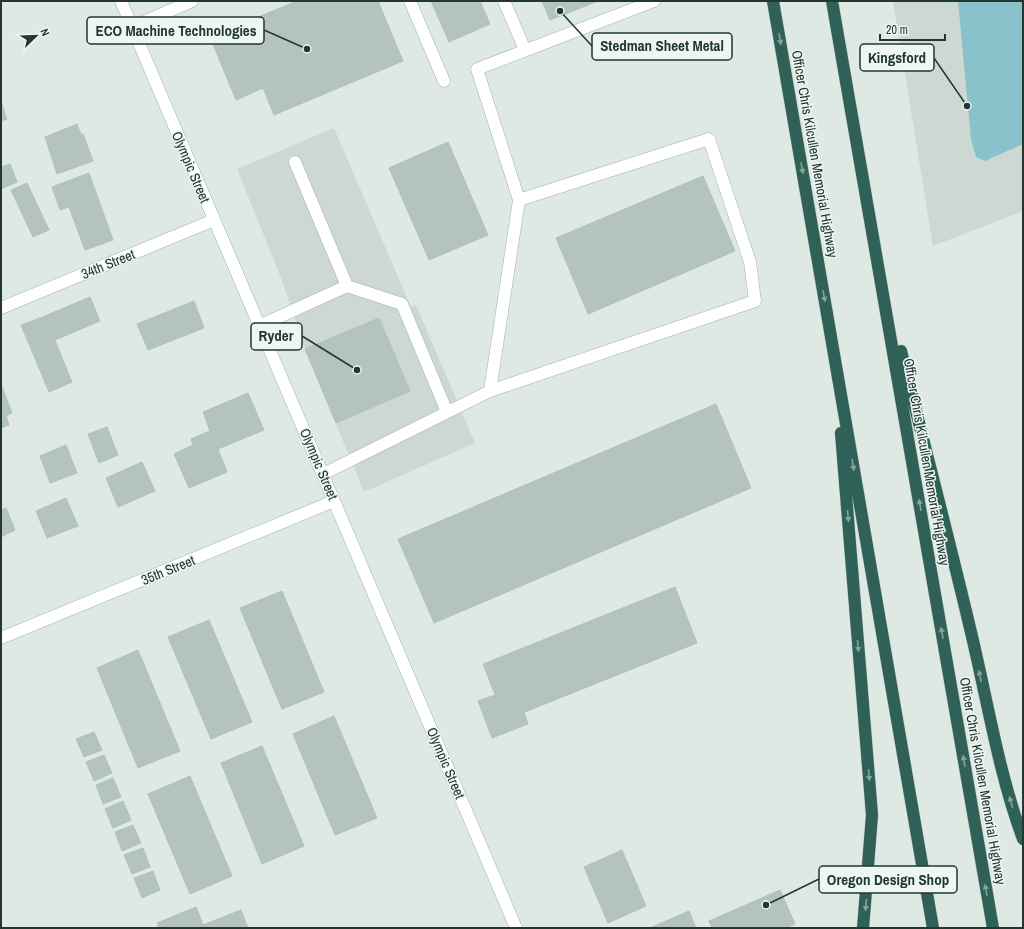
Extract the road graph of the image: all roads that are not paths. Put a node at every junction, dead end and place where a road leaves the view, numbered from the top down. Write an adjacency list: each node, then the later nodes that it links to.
1 (121, 1): 8 (main road, Olympic Street)
2 (192, 1): 8 (main road)
3 (410, 1): 10 (main road)
4 (504, 1): 9 (main road)
5 (654, 1): 9 (main road)
6 (773, 1): 18 (highway, Officer Chris Kilcullen Memorial Highway, one-way to 18)
7 (832, 1): 14 (highway, Officer Chris Kilcullen Memorial Highway)
8 (132, 27): 13 (main road, Olympic Street)
9 (525, 50): 12 (main road)
10 (444, 81)
11 (294, 162): 15 (main road)
12 (519, 200): 19 (main road); 19 (main road)
13 (214, 220): 16 (main road, 34th Street); 17 (main road, Olympic Street)
14 (877, 258): 24 (highway, one-way to 14); 28 (highway, Officer Chris Kilcullen Memorial Highway, one-way to 14)
15 (347, 286): 17 (main road); 20 (main road)
16 (1, 308)
17 (259, 326): 21 (main road, Olympic Street)
18 (834, 352): 26 (highway, one-way to 26); 27 (highway, Officer Chris Kilcullen Memorial Highway, one-way to 27)
19 (490, 391): 20 (main road)
20 (447, 412): 21 (main road)
21 (323, 474): 22 (main road, Olympic Street)
22 (334, 501): 23 (main road, 35th Street); 25 (main road, Olympic Street)
23 (1, 638)
24 (1023, 839)
25 (516, 928)
26 (863, 928)
27 (933, 928)
28 (993, 928)

